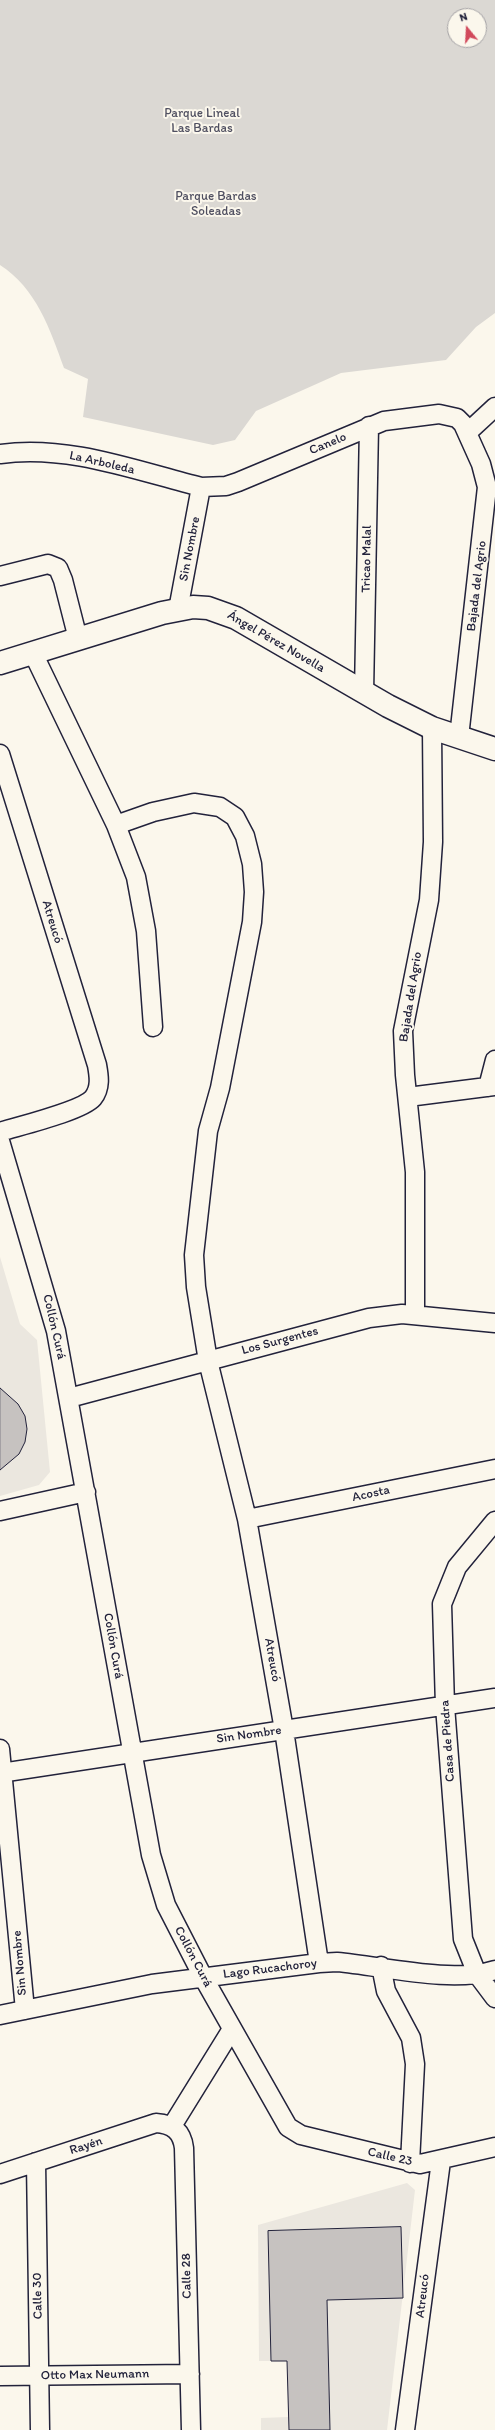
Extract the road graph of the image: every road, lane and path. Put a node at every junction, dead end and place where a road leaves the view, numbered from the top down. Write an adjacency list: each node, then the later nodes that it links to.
1 (495, 407): 2 (street)
2 (463, 425): 3 (street, Canelo); 5 (street, Bajada del Agrio)
3 (370, 426): 6 (street, Canelo); 13 (street, Tricao Malal)
4 (0, 454): 6 (street, La Arboleda)
5 (491, 485): 7 (street, Bajada del Agrio)
6 (201, 487): 9 (street, Sin Nombre)
7 (489, 533): 15 (street, Bajada del Agrio)
8 (0, 576): 10 (street)
9 (178, 610): 10 (main road, Ángel Pérez Novella); 13 (main road, Ángel Pérez Novella)
10 (78, 639): 11 (main road, Ángel Pérez Novella)
11 (33, 653): 12 (main road, Ángel Pérez Novella); 18 (street)
12 (0, 663)
13 (364, 693): 14 (main road, Ángel Pérez Novella)
14 (432, 728): 15 (main road, Ángel Pérez Novella); 22 (street, Bajada del Agrio)
15 (459, 737): 16 (main road, Ángel Pérez Novella)
16 (495, 749)
17 (0, 754): 23 (street, Atreucó)
18 (116, 825): 19 (street); 27 (street, Atreucó)
19 (153, 1027)
20 (495, 1060): 21 (street)
21 (492, 1086): 22 (street)
22 (408, 1098): 25 (street, Bajada del Agrio)
23 (0, 1132)
24 (0, 1140): 28 (street, Collón Curá)
25 (415, 1315): 26 (street, Los Surgentes); 27 (street, Los Surgentes)
26 (495, 1323)
27 (208, 1361): 28 (street, Los Surgentes); 32 (street, Atreucó)
28 (69, 1398): 30 (street, Collón Curá)
29 (495, 1469): 32 (street, Acosta)
30 (86, 1492): 31 (street); 38 (street, Collón Curá)
31 (0, 1511)
32 (247, 1519): 36 (street, Atreucó)
33 (495, 1521): 35 (street, Casa de Piedra)
34 (495, 1698): 35 (street, Sin Nombre)
35 (445, 1706): 36 (street, Sin Nombre); 43 (street, Casa de Piedra)
36 (284, 1730): 38 (street, Sin Nombre); 40 (street, Atreucó)
37 (0, 1749): 39 (street, Sin Nombre)
38 (132, 1753): 39 (street, Sin Nombre); 44 (street, Collón Curá)
39 (1, 1772): 46 (street, Sin Nombre)
40 (319, 1963): 41 (street, Lago Rucachoroy); 44 (street, Lago Rucachoroy)
41 (381, 1966): 43 (street, Lago Rucachoroy); 54 (street)
42 (495, 1970): 43 (street, Lago Rucachoroy)
43 (477, 1974): 45 (street, Casa de Piedra)
44 (202, 1977): 46 (street, Lago Rucachoroy); 48 (street, Collón Curá)
45 (495, 1998)
46 (25, 2010): 47 (street, Lago Rucachoroy)
47 (0, 2015)
48 (232, 2029): 49 (street); 50 (street, Collón Curá)
49 (172, 2126): 53 (street, Rayén); 56 (street, Calle 28)
50 (288, 2127): 54 (street, Calle 23)
51 (495, 2147): 52 (street, Calle 23)
52 (440, 2161): 54 (street, Calle 23); 61 (street, Atreucó)
53 (36, 2162): 55 (street, Rayén); 57 (street, Calle 30)
54 (410, 2163)
55 (0, 2174)
56 (190, 2374): 57 (street, Otto Max Neumann); 60 (street, Calle 28)
57 (39, 2375): 58 (street, Otto Max Neumann); 59 (street, Calle 30)
58 (0, 2376)
59 (40, 2430)
60 (191, 2430)
61 (406, 2430)

